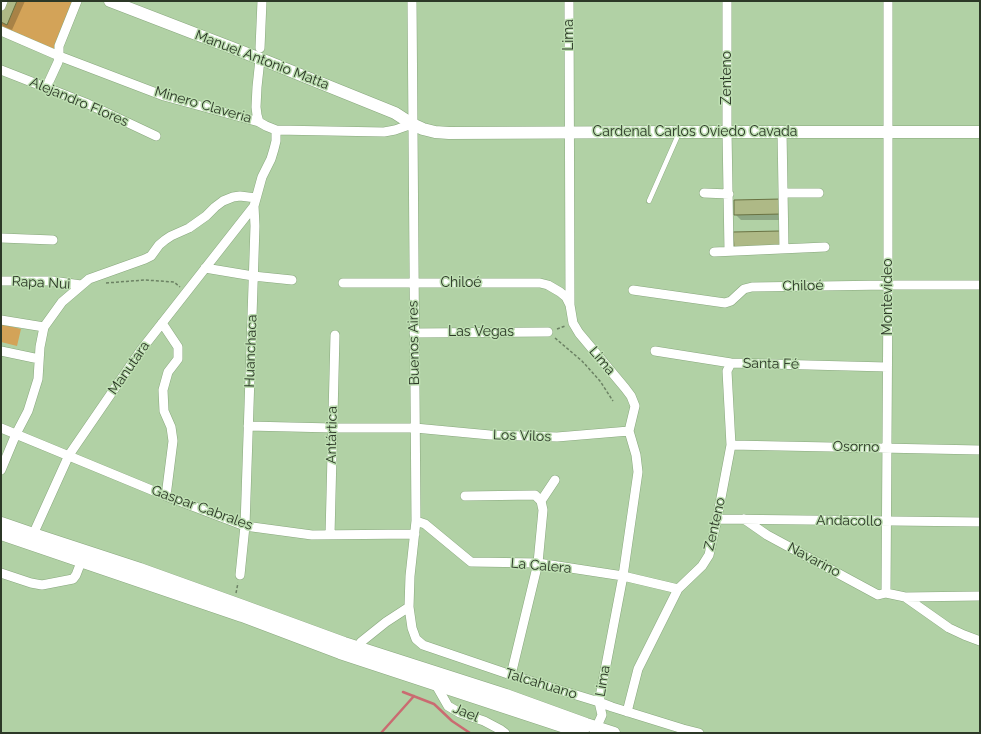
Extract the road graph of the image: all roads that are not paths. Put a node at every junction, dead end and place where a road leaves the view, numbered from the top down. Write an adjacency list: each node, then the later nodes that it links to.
1 (3, 1): 9 (street)
2 (77, 1): 12 (street)
3 (110, 1): 11 (main road, Manuel Antonio Matta)
4 (262, 1): 11 (street)
5 (412, 1): 16 (street, Buenos Aires)
6 (569, 1): 20 (street, Lima)
7 (728, 1): 22 (street, Zenteno)
8 (888, 1): 19 (street, Montevideo)
9 (1, 6)
10 (1, 31): 12 (street, Minero Claveria)
11 (260, 54): 15 (street); 16 (main road, Manuel Antonio Matta)
12 (59, 56): 14 (street); 15 (street, Minero Claveria)
13 (1, 70): 14 (street, Alejandro Flores)
14 (46, 88): 24 (street, Alejandro Flores)
15 (259, 122): 17 (street, Minero Claveria)
16 (412, 124): 17 (street, Minero Claveria); 20 (main road, Cardenal Carlos Oviedo Cavada); 42 (street, Buenos Aires)
17 (276, 130): 30 (street, Huanchaca)
18 (782, 131): 19 (main road, Cardenal Carlos Oviedo Cavada); 22 (main road, Cardenal Carlos Oviedo Cavada); 26 (street)
19 (888, 131): 23 (main road, Cardenal Carlos Oviedo Cavada); 44 (street, Montevideo)
20 (569, 132): 21 (main road, Cardenal Carlos Oviedo Cavada); 47 (street, Lima)
21 (680, 132): 22 (main road, Cardenal Carlos Oviedo Cavada); 29 (lane)
22 (727, 132): 28 (street, Zenteno)
23 (980, 132)
24 (156, 136)
25 (704, 193): 28 (street)
26 (783, 193): 27 (street); 34 (street)
27 (819, 193)
28 (728, 194): 35 (street, Zenteno)
29 (649, 201)
30 (255, 202): 37 (street, Manutara); 38 (street, Huanchaca); 43 (street)
31 (1, 238): 32 (street)
32 (53, 240)
33 (825, 247): 34 (street)
34 (784, 249): 35 (street)
35 (729, 251): 36 (street)
36 (714, 252)
37 (205, 268): 38 (street); 49 (street, Manutara)
38 (253, 276): 39 (street); 59 (street, Huanchaca)
39 (292, 280)
40 (1, 281): 43 (street, Rapa Nui)
41 (343, 283): 42 (street, Chiloé)
42 (414, 283): 47 (street, Chiloé); 52 (street, Buenos Aires)
43 (81, 285): 50 (street)
44 (888, 285): 45 (street, Chiloé); 46 (street, Chiloé); 58 (street, Montevideo)
45 (980, 286)
46 (633, 290)
47 (570, 305): 63 (street, Lima)
48 (1, 320): 50 (street)
49 (162, 323): 68 (street, Manutara); 71 (street)
50 (44, 327): 56 (street)
51 (548, 332): 52 (street, Las Vegas)
52 (414, 333): 62 (street, Buenos Aires)
53 (335, 335): 61 (street, Antártica)
54 (1, 351): 56 (street)
55 (655, 351): 57 (street, Santa Fé)
56 (39, 359): 64 (street)
57 (731, 363): 58 (street, Santa Fé); 65 (street, Zenteno)
58 (887, 367): 66 (street, Montevideo)
59 (248, 426): 61 (street, Los Vilos); 80 (street, Huanchaca)
60 (1, 428): 64 (street, Gaspar Cabrales)
61 (332, 428): 62 (street, Los Vilos); 83 (street, Antártica)
62 (416, 428): 63 (street, Los Vilos); 76 (street, Buenos Aires)
63 (629, 431): 89 (street, Lima)
64 (16, 434): 68 (street, Gaspar Cabrales); 69 (street)
65 (731, 445): 66 (street, Osorno); 74 (street, Zenteno)
66 (887, 448): 67 (street, Osorno); 77 (street, Montevideo)
67 (980, 450)
68 (68, 456): 71 (street, Gaspar Cabrales); 84 (street, Manutara)
69 (1, 470)
70 (555, 480): 73 (street)
71 (166, 496): 80 (street, Gaspar Cabrales)
72 (465, 496): 73 (street)
73 (541, 501): 86 (street)
74 (717, 519): 75 (street, Andacollo); 90 (street, Zenteno)
75 (744, 519): 77 (street, Andacollo); 91 (street, Navarino)
76 (416, 521): 82 (street, Buenos Aires); 86 (street, La Calera)
77 (886, 521): 79 (street, Andacollo); 91 (street, Montevideo)
78 (1, 522): 84 (main road)
79 (980, 522)
80 (245, 526): 83 (street, Gaspar Cabrales); 88 (street, Huanchaca)
81 (1, 534): 84 (main road)
82 (415, 534): 83 (street, Gaspar Cabrales); 94 (street, Buenos Aires)
83 (330, 535)
84 (31, 539): 85 (main road); 96 (main road)
85 (81, 562): 87 (street); 96 (main road)
86 (538, 563): 89 (street, La Calera); 97 (street)
87 (1, 573)
88 (240, 575)
89 (623, 576): 90 (street, La Calera); 99 (street, Lima)
90 (678, 589): 101 (street, Zenteno)
91 (886, 594): 92 (street)
92 (905, 596): 93 (street); 95 (street)
93 (980, 596)
94 (409, 608): 96 (street); 97 (street, Talcahuano)
95 (980, 641)
96 (355, 652): 98 (main road); 103 (main road)
97 (511, 676): 99 (street, Talcahuano)
98 (436, 685): 104 (street, Jael); 105 (main road)
99 (599, 702): 100 (street, Talcahuano); 102 (street, Lima)
100 (612, 708): 101 (street, Talcahuano); 102 (street, Lima)
101 (627, 712): 107 (street, Talcahuano)
102 (602, 715): 103 (street, Lima)
103 (595, 730): 106 (main road)
104 (505, 733)
105 (583, 733)
106 (614, 733)
107 (699, 733)

